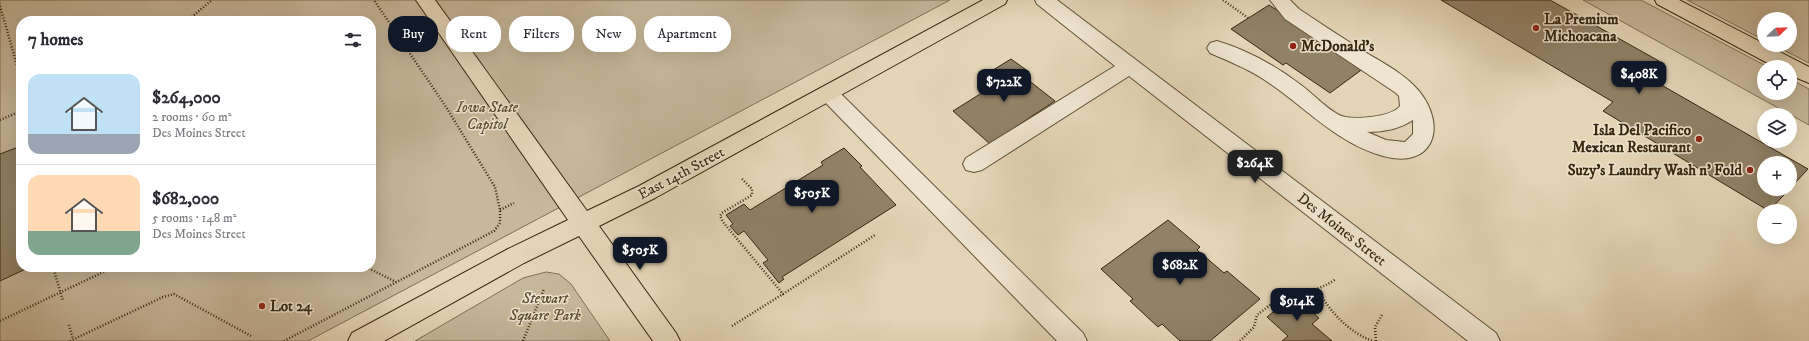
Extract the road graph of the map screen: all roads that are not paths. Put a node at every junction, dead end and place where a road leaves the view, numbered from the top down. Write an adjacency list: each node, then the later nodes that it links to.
1 (424, 0): 13 (main road)
2 (998, 0): 9 (main road, East 14th Street)
3 (1044, 0): 7 (street, Des Moines Street)
4 (1279, 0): 10 (street)
5 (1664, 0): 8 (main road)
6 (1217, 48): 11 (street)
7 (1130, 66): 12 (street); 17 (street, Des Moines Street)
8 (1809, 76)
9 (828, 93): 13 (main road, East 14th Street); 16 (street)
10 (1409, 93): 11 (street); 11 (street)
11 (1337, 123)
12 (974, 164)
13 (583, 223): 14 (main road, East 14th Street); 15 (main road)
14 (361, 341)
15 (667, 341)
16 (1074, 341)
17 (1487, 341)

